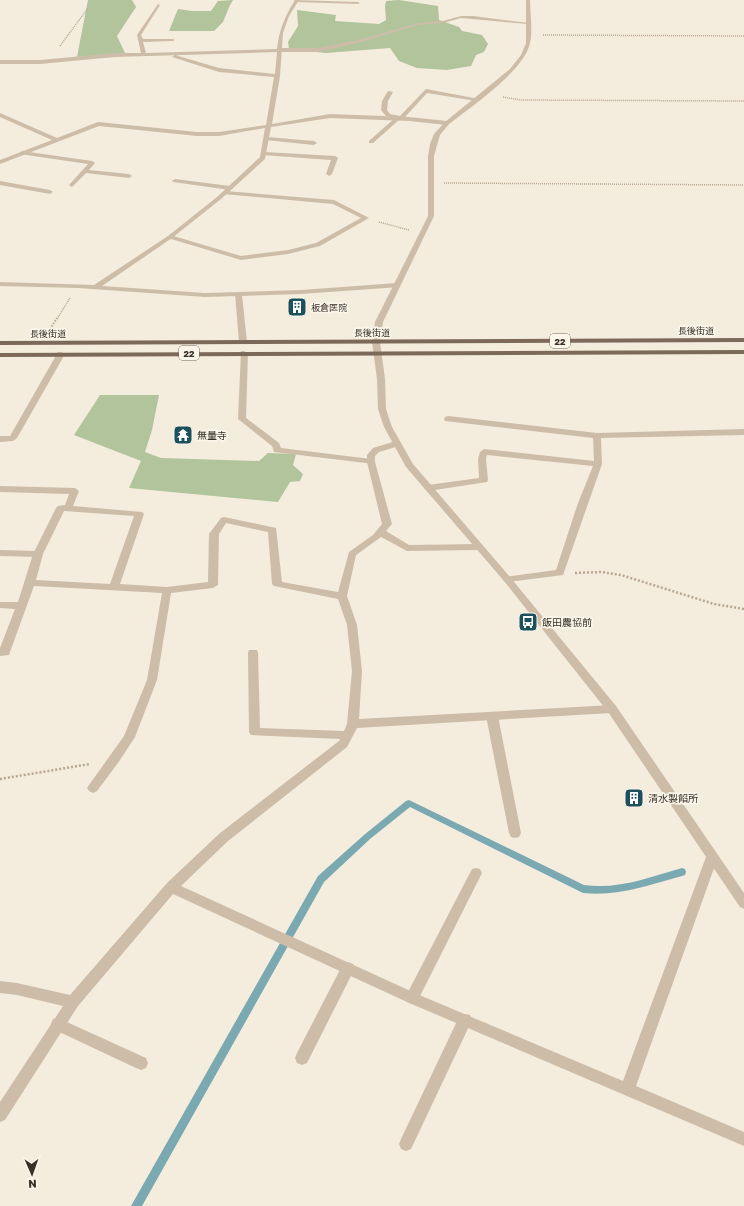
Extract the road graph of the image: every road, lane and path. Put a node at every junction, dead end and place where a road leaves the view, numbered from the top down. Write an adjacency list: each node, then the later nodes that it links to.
1 (528, 0): 6 (street)
2 (296, 1): 3 (street); 11 (street)
3 (358, 3)
4 (158, 5): 9 (street)
5 (88, 8): 14 (path)
6 (527, 23): 7 (street); 11 (street)
7 (527, 35): 8 (path); 18 (street)
8 (744, 36)
9 (141, 40): 10 (street); 12 (street)
10 (173, 40)
11 (280, 50): 13 (street); 16 (street)
12 (144, 55): 13 (street); 14 (street)
13 (165, 55): 16 (street)
14 (52, 61): 15 (street)
15 (0, 62)
16 (277, 76): 24 (street)
17 (390, 92): 22 (street)
18 (483, 93): 19 (street); 20 (path)
19 (476, 99): 22 (street); 23 (street)
20 (744, 101)
21 (0, 115): 26 (street)
22 (400, 118): 23 (street); 24 (street); 27 (street)
23 (447, 123): 36 (street)
24 (269, 126): 25 (street); 26 (street)
25 (267, 139): 28 (street); 30 (street)
26 (57, 140): 29 (street)
27 (371, 142)
28 (314, 143)
29 (22, 153): 31 (street); 32 (street)
30 (264, 154): 33 (street); 40 (street)
31 (0, 162)
32 (85, 171): 34 (street); 38 (street)
33 (329, 174)
34 (129, 176)
35 (175, 181): 40 (street)
36 (432, 182): 39 (path); 44 (street)
37 (0, 183): 41 (street)
38 (72, 185)
39 (744, 185)
40 (230, 188): 42 (street)
41 (50, 192)
42 (225, 193): 43 (street); 45 (street)
43 (366, 218): 44 (path); 45 (street)
44 (422, 234): 47 (street)
45 (170, 237): 49 (street)
46 (0, 284): 48 (street)
47 (397, 285): 50 (street); 55 (street)
48 (78, 286): 49 (street); 51 (path)
49 (96, 287): 50 (street)
50 (238, 295): 53 (street)
51 (52, 325)
52 (744, 340): 55 (main road, 長後街道 / 22)
53 (244, 342): 54 (main road, 長後街道 / 22); 55 (main road, 長後街道 / 22)
54 (0, 343)
55 (376, 348): 56 (main road, 長後街道 / 22); 57 (main road, 長後街道 / 22); 64 (street)
56 (744, 352)
57 (244, 353): 58 (main road, 長後街道 / 22); 65 (street)
58 (61, 354): 59 (main road, 長後街道 / 22); 63 (street)
59 (0, 355)
60 (448, 420): 62 (street)
61 (744, 432): 62 (street)
62 (597, 436): 66 (street)
63 (0, 439)
64 (396, 444): 65 (street); 68 (street)
65 (371, 462): 70 (street)
66 (598, 464): 68 (street); 74 (street)
67 (0, 488): 69 (street)
68 (428, 488): 71 (street)
69 (68, 508): 73 (street); 77 (street)
70 (380, 532): 71 (street); 79 (street)
71 (478, 546): 75 (street)
72 (0, 553): 73 (street)
73 (38, 554): 76 (street)
74 (560, 573): 75 (street); 82 (path)
75 (507, 579): 85 (street)
76 (30, 583): 77 (street); 81 (street)
77 (114, 587): 78 (street)
78 (167, 590): 79 (street); 89 (street)
79 (342, 596): 87 (street)
80 (0, 605): 81 (street)
81 (21, 606): 83 (street)
82 (744, 609)
83 (0, 652)
84 (253, 653): 88 (street)
85 (612, 709): 86 (street); 93 (street)
86 (492, 716): 87 (street); 92 (street)
87 (353, 724): 88 (street)
88 (347, 735): 95 (street)
89 (114, 760): 90 (path); 91 (street)
90 (0, 779)
91 (93, 788)
92 (514, 833)
93 (712, 857): 96 (street); 105 (street)
94 (476, 873): 99 (street)
95 (171, 887): 97 (street); 100 (street)
96 (744, 903)
97 (348, 968): 99 (street); 103 (street)
98 (0, 987): 100 (street)
99 (412, 998): 101 (street)
100 (73, 1002): 102 (street)
101 (465, 1020): 105 (street); 108 (street)
102 (58, 1024): 104 (street); 106 (street)
103 (302, 1058)
104 (141, 1063)
105 (627, 1090): 107 (street)
106 (0, 1115)
107 (744, 1139)
108 (406, 1144)

